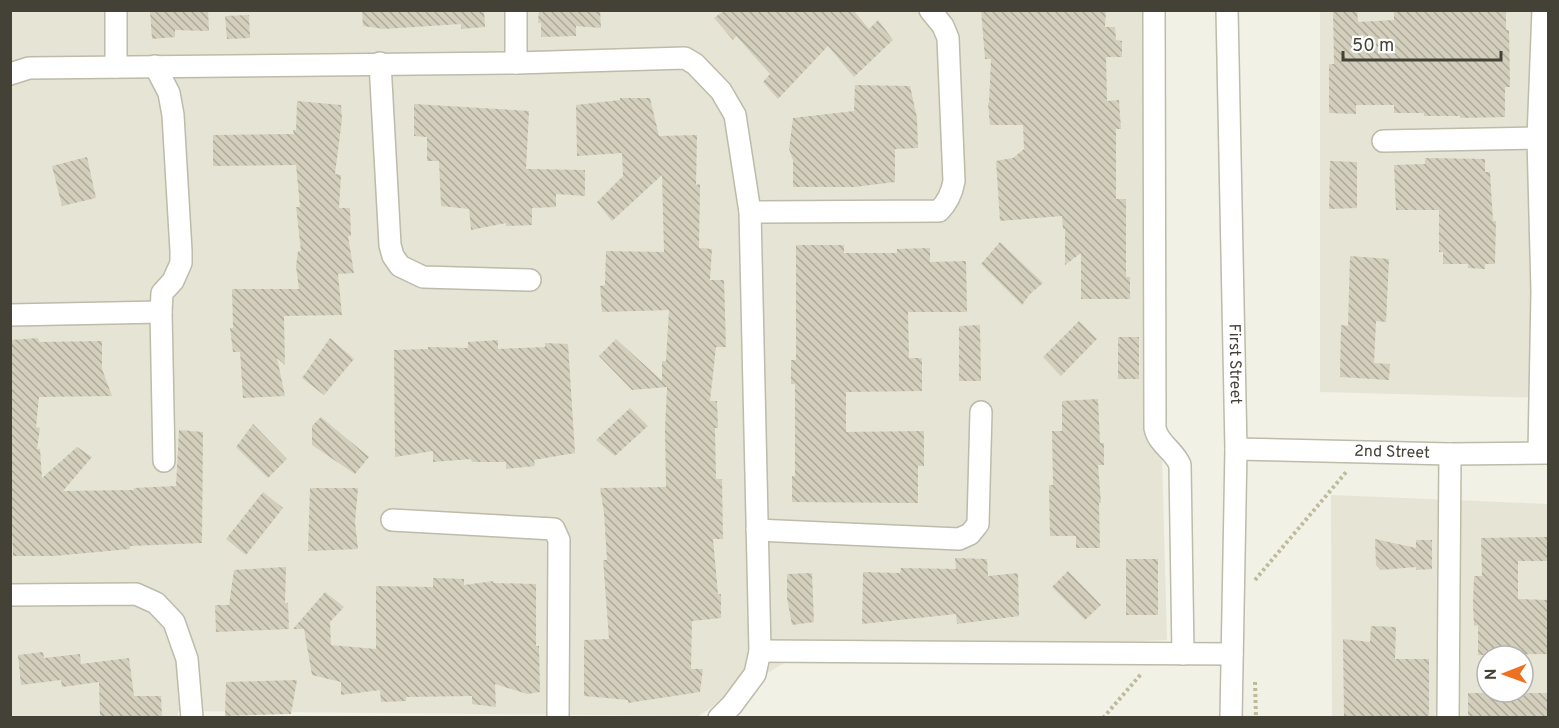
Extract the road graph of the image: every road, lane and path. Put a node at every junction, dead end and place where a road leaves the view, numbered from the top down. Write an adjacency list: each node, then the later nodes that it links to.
1 (116, 10): 10 (street)
2 (516, 10): 8 (street)
3 (930, 10): 14 (street)
4 (1154, 10): 31 (street)
5 (1227, 10): 20 (street, First Street)
6 (1543, 10): 12 (street)
7 (380, 63): 8 (street); 9 (street); 15 (street)
8 (516, 63): 14 (street)
9 (155, 66): 10 (street); 17 (street)
10 (116, 67): 11 (street)
11 (10, 74)
12 (1538, 138): 13 (street); 16 (street)
13 (1383, 141)
14 (750, 212): 26 (street)
15 (530, 280)
16 (1545, 292): 22 (street)
17 (161, 312): 18 (street); 24 (street)
18 (10, 315)
19 (981, 412): 26 (street)
20 (1236, 449): 21 (street, 2nd Street); 32 (street, First Street)
21 (1364, 452): 23 (street, 2nd Street); 27 (path)
22 (1544, 453): 23 (street, 2nd Street)
23 (1450, 454): 40 (street)
24 (164, 461)
25 (392, 520): 35 (street)
26 (757, 530): 29 (street)
27 (1252, 583)
28 (10, 595): 34 (street)
29 (760, 651): 30 (street); 36 (street)
30 (1159, 654): 31 (street); 37 (path)
31 (1183, 654): 32 (street)
32 (1232, 654): 38 (street, First Street)
33 (1254, 673): 39 (path)
34 (192, 717)
35 (558, 717)
36 (719, 717)
37 (1102, 717)
38 (1231, 717)
39 (1256, 717)
40 (1448, 717)

